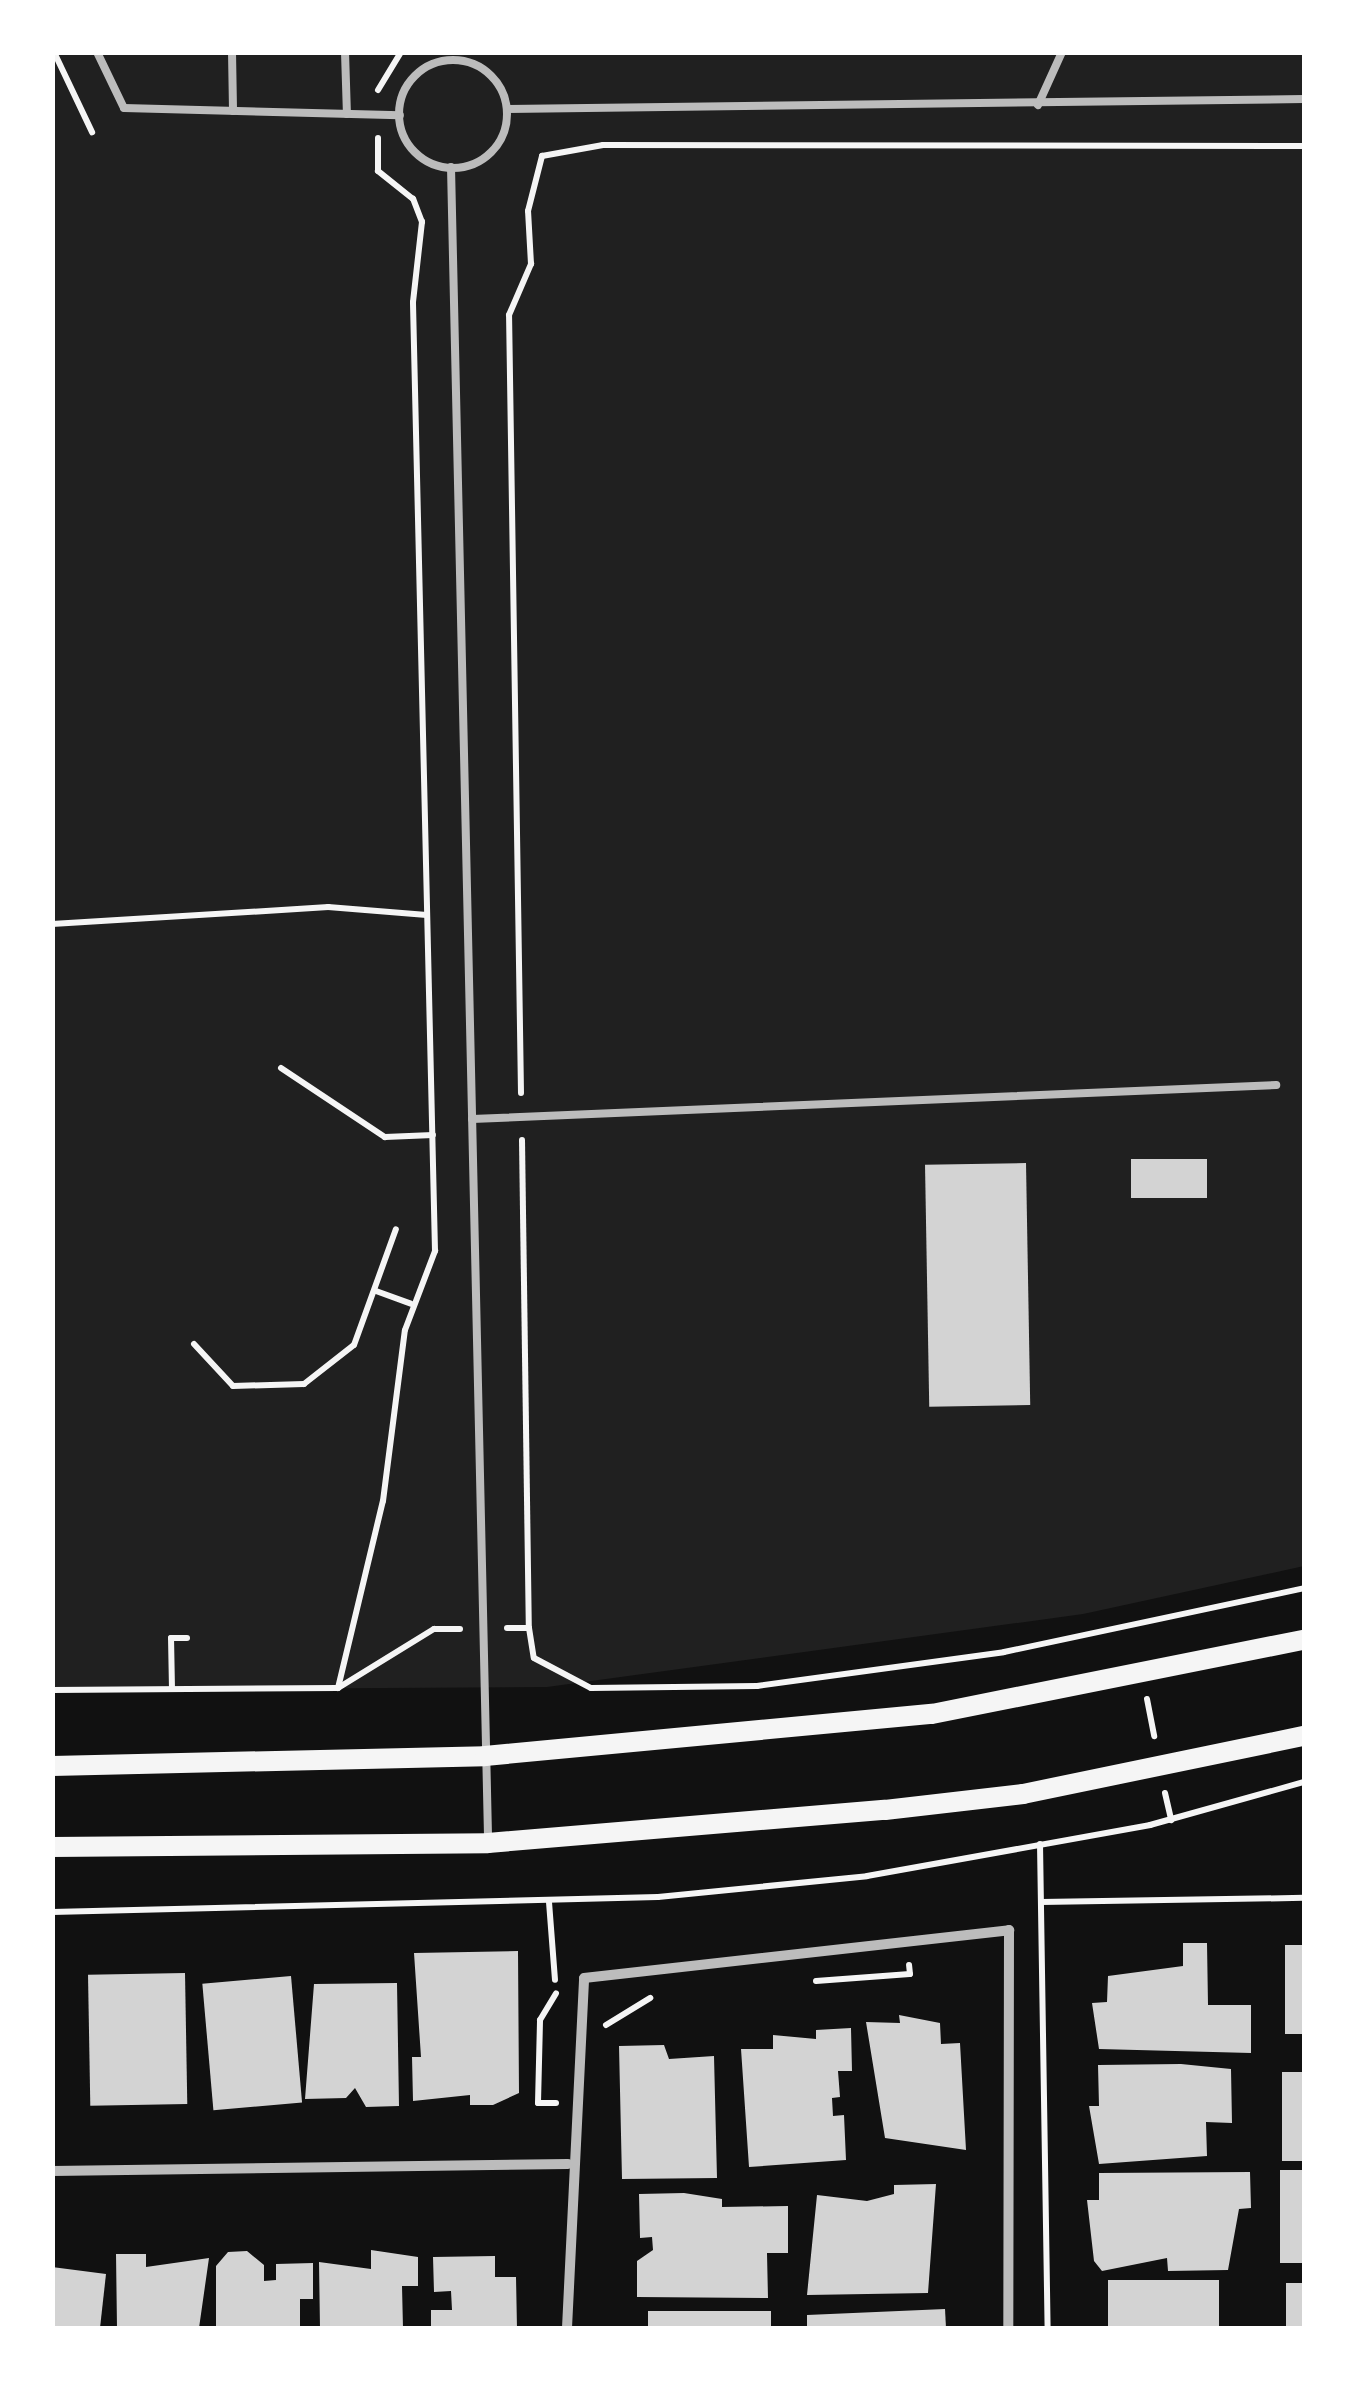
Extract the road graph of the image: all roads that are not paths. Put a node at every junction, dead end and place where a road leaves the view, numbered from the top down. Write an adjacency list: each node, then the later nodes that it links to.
1 (97, 52): 9 (lane)
2 (232, 52): 9 (lane)
3 (345, 52): 10 (lane)
4 (1062, 52): 7 (lane)
5 (455, 56): 8 (lane); 11 (lane)
6 (1304, 100): 7 (lane)
7 (1038, 105): 8 (lane)
8 (508, 109): 12 (lane)
9 (233, 110): 10 (lane)
10 (347, 114): 11 (lane)
11 (400, 114): 12 (lane)
12 (451, 167): 14 (lane)
13 (1276, 1085): 14 (lane)
14 (472, 1119): 17 (lane)
15 (1304, 1640): 17 (main road)
16 (1304, 1736): 19 (main road)
17 (486, 1756): 18 (main road); 19 (lane)
18 (52, 1766)
19 (488, 1843): 20 (main road)
20 (52, 1847)
21 (568, 2164): 22 (street); 23 (street); 24 (street)
22 (52, 2171)
23 (567, 2328)
24 (1008, 2328)

